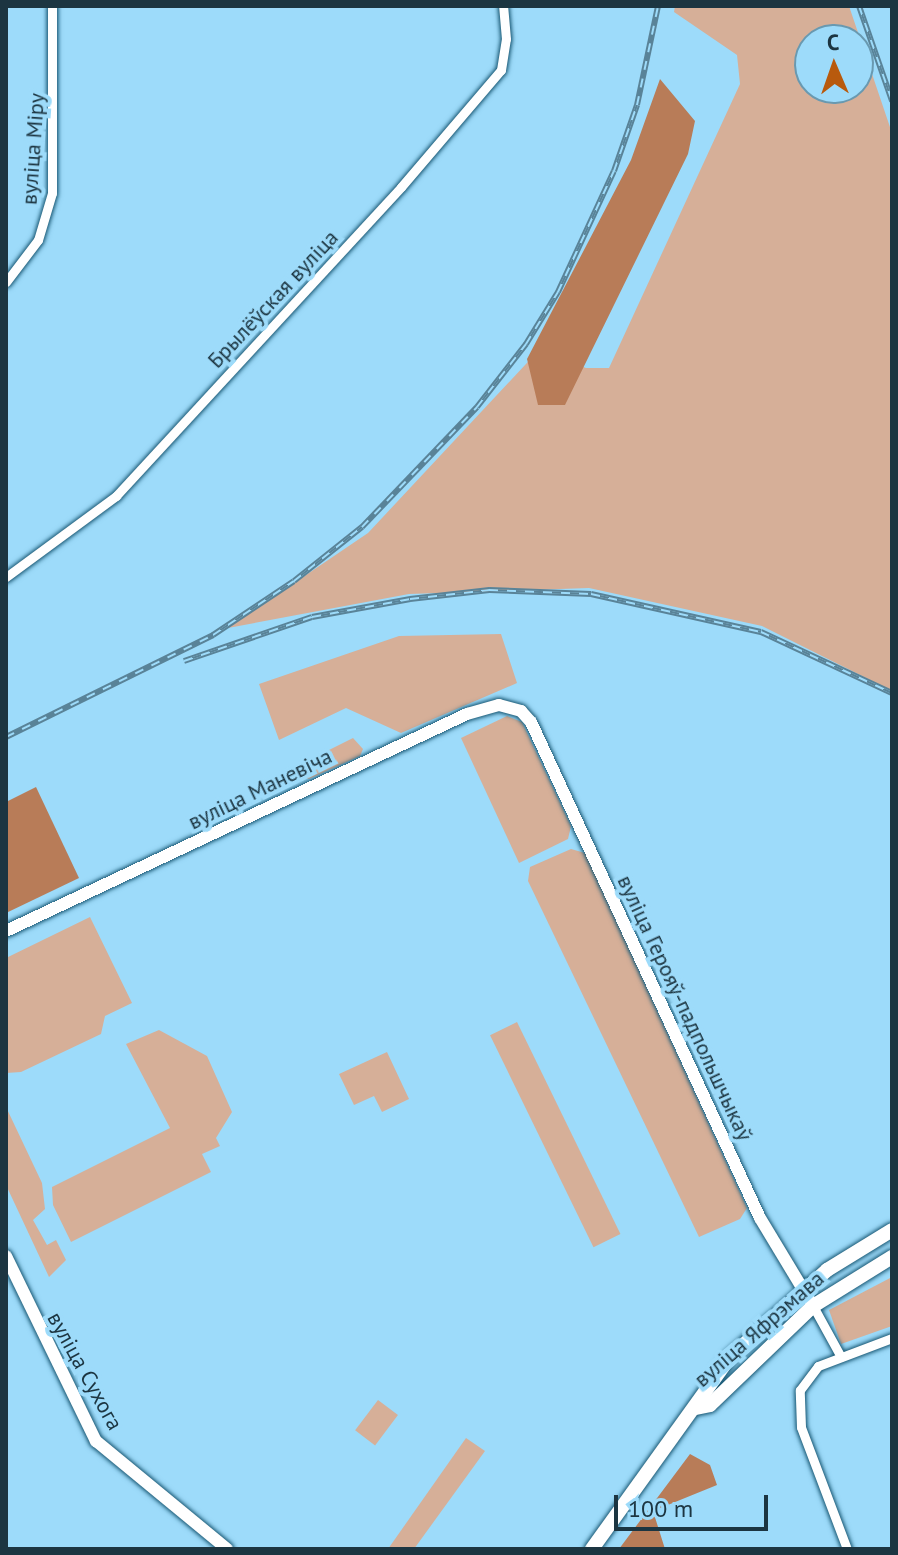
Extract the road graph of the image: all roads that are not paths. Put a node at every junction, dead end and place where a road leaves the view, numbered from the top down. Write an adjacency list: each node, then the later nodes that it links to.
1 (52, 6): 3 (street, вуліца Міру)
2 (503, 6): 4 (street, Брылёўская вуліца)
3 (6, 282)
4 (6, 577)
5 (531, 722): 6 (street, вуліца Маневіча); 10 (street, вуліца Герояў-падпольшчыкаў)
6 (6, 931)
7 (892, 1230): 10 (main road, вуліца Яфрэмава)
8 (6, 1256): 15 (street, вуліца Сухога)
9 (892, 1257): 11 (main road, вуліца Яфрэмава)
10 (802, 1291): 11 (street, вуліца Герояў-падпольшчыкаў); 14 (main road, вуліца Яфрэмава)
11 (813, 1306): 13 (street); 14 (main road, вуліца Яфрэмава)
12 (892, 1338): 13 (street)
13 (841, 1357): 17 (street)
14 (696, 1408): 16 (main road, вуліца Яфрэмава)
15 (227, 1549)
16 (592, 1549)
17 (847, 1549)

